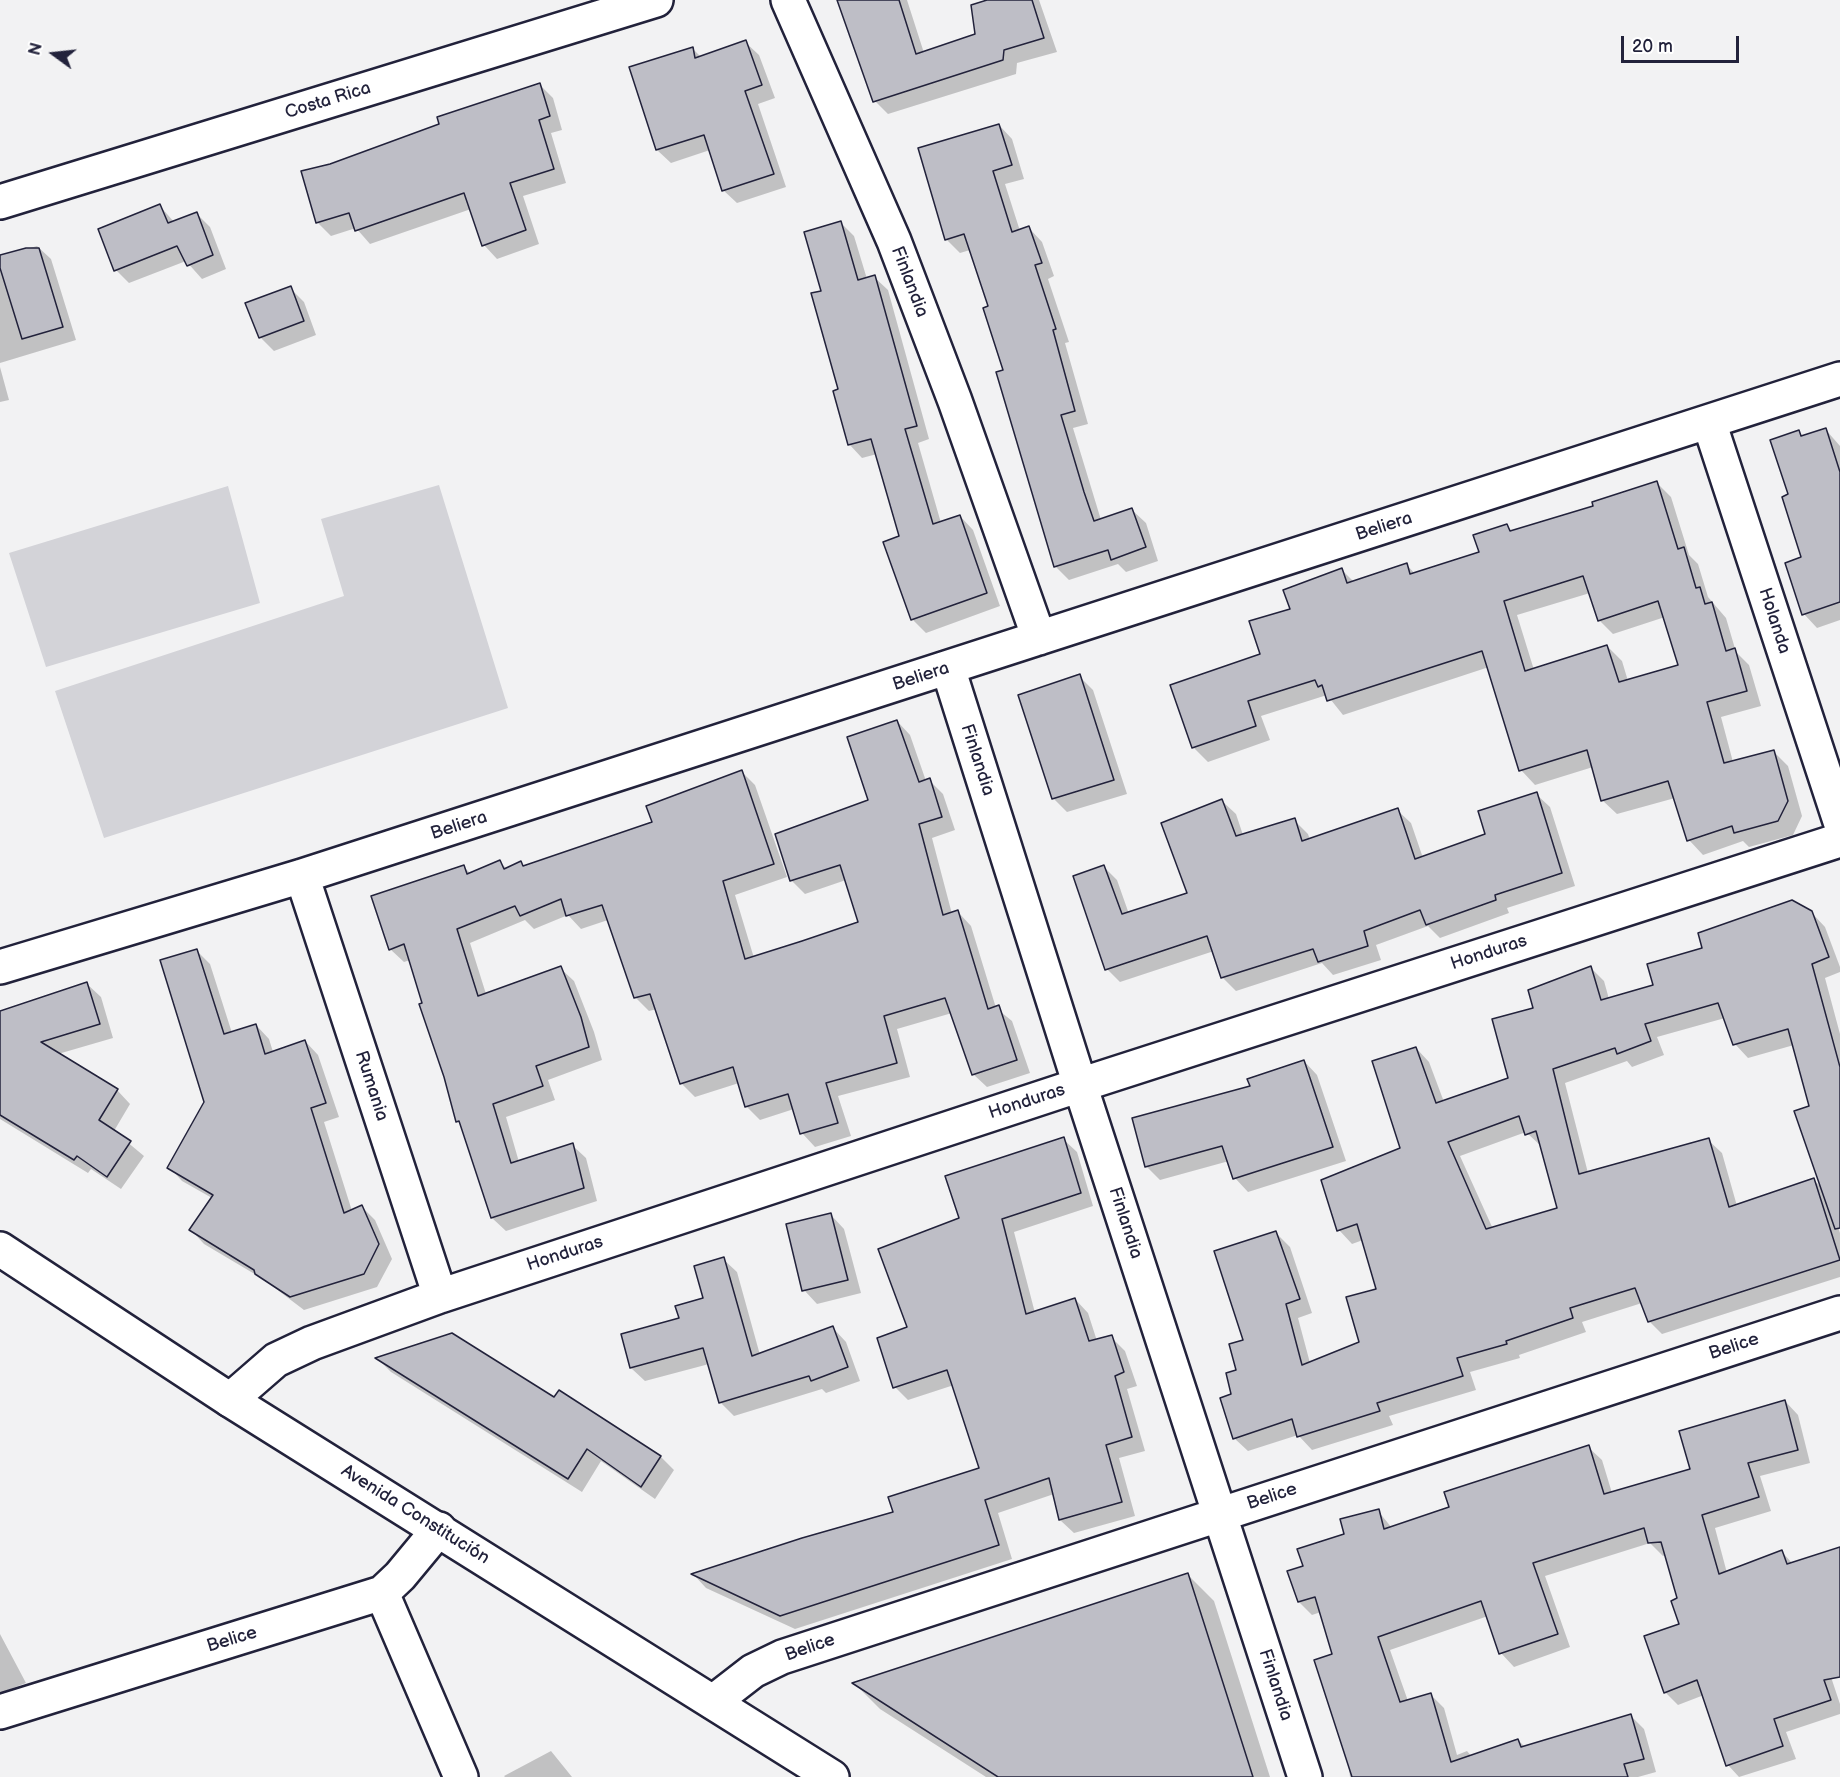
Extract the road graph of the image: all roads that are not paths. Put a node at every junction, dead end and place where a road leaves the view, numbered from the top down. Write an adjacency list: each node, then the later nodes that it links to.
1 (656, 0): 3 (street, Costa Rica)
2 (788, 0): 6 (street, Finlandia)
3 (0, 202)
4 (1840, 379): 5 (street, Beliera)
5 (1709, 422): 6 (street, Beliera); 8 (street, Holanda)
6 (1039, 638): 7 (street, Beliera)
7 (948, 668): 10 (street, Beliera); 12 (street, Finlandia)
8 (1840, 821)
9 (1840, 840): 12 (street, Honduras)
10 (302, 876): 11 (street, Beliera); 14 (street, Rumania)
11 (0, 967)
12 (1080, 1084): 14 (street, Honduras); 17 (street, Finlandia)
13 (0, 1249): 16 (street, Avenida Constitución)
14 (440, 1296): 16 (street, Honduras)
15 (1840, 1313): 17 (street, Belice)
16 (230, 1400): 18 (street, Avenida Constitución)
17 (1220, 1514): 20 (street, Belice); 24 (street, Finlandia)
18 (439, 1529): 19 (street, Belice); 20 (street, Avenida Constitución)
19 (382, 1593): 21 (street, Belice); 22 (street)
20 (713, 1702): 23 (street, Avenida Constitución)
21 (0, 1712)
22 (461, 1777)
23 (832, 1777)
24 (1305, 1777)

